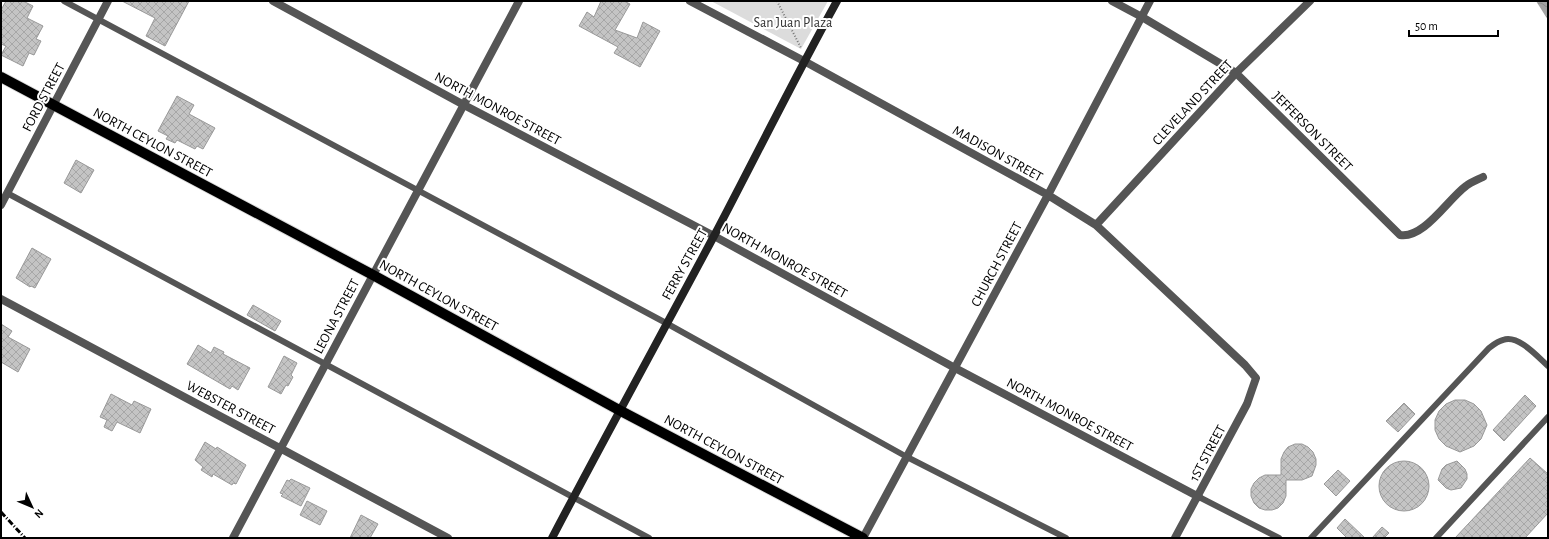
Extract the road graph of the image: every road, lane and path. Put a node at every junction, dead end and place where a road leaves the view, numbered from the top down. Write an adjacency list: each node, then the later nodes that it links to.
1 (64, 1): 12 (lane)
2 (108, 1): 12 (street, FORD STREET)
3 (273, 1): 18 (street, NORTH MONROE STREET)
4 (519, 1): 18 (street, LEONA STREET)
5 (690, 1): 14 (street, MADISON STREET)
6 (777, 1): 13 (path)
7 (837, 1): 14 (street, FERRY STREET)
8 (1112, 1): 11 (street, JEFFERSON STREET)
9 (1150, 1): 11 (street, CHURCH STREET)
10 (1310, 1): 15 (street, CLEVELAND STREET)
11 (1142, 17): 15 (street, JEFFERSON STREET); 22 (street, CHURCH STREET)
12 (98, 20): 17 (street, FORD STREET); 20 (lane)
13 (801, 49)
14 (804, 62): 22 (street, MADISON STREET); 25 (street, FERRY STREET)
15 (1236, 73): 19 (street, JEFFERSON STREET); 24 (street, CLEVELAND STREET)
16 (1, 77): 17 (main road, NORTH CEYLON STREET)
17 (53, 105): 21 (street, FORD STREET); 26 (main road, NORTH CEYLON STREET)
18 (464, 105): 20 (street, LEONA STREET); 25 (street, NORTH MONROE STREET)
19 (1483, 177)
20 (419, 190): 26 (street, LEONA STREET); 28 (lane)
21 (7, 193): 23 (street, FORD STREET); 29 (lane)
22 (1048, 195): 24 (street, MADISON STREET); 31 (street, CHURCH STREET)
23 (1, 205)
24 (1096, 225): 32 (street, MADISON STREET)
25 (714, 236): 28 (street, FERRY STREET); 31 (street, NORTH MONROE STREET)
26 (373, 275): 29 (street, LEONA STREET); 33 (main road, NORTH CEYLON STREET)
27 (1, 299): 35 (street, WEBSTER STREET)
28 (666, 323): 33 (street, FERRY STREET); 36 (lane)
29 (325, 364): 35 (street, LEONA STREET); 37 (lane)
30 (1548, 366): 47 (lane)
31 (955, 368): 36 (street, CHURCH STREET); 38 (street, NORTH MONROE STREET)
32 (1256, 378): 38 (street, 1ST STREET)
33 (619, 410): 37 (street, FERRY STREET); 43 (main road, NORTH CEYLON STREET)
34 (1548, 417): 48 (lane)
35 (280, 448): 39 (street, LEONA STREET); 40 (street, WEBSTER STREET)
36 (907, 456): 43 (street, CHURCH STREET); 44 (lane)
37 (573, 497): 41 (street, FERRY STREET); 42 (lane)
38 (1199, 497): 45 (street, 1ST STREET); 46 (lane)
39 (236, 537)
40 (448, 538)
41 (552, 538)
42 (649, 538)
43 (863, 538)
44 (1066, 538)
45 (1175, 538)
46 (1279, 538)
47 (1312, 538)
48 (1436, 538)

